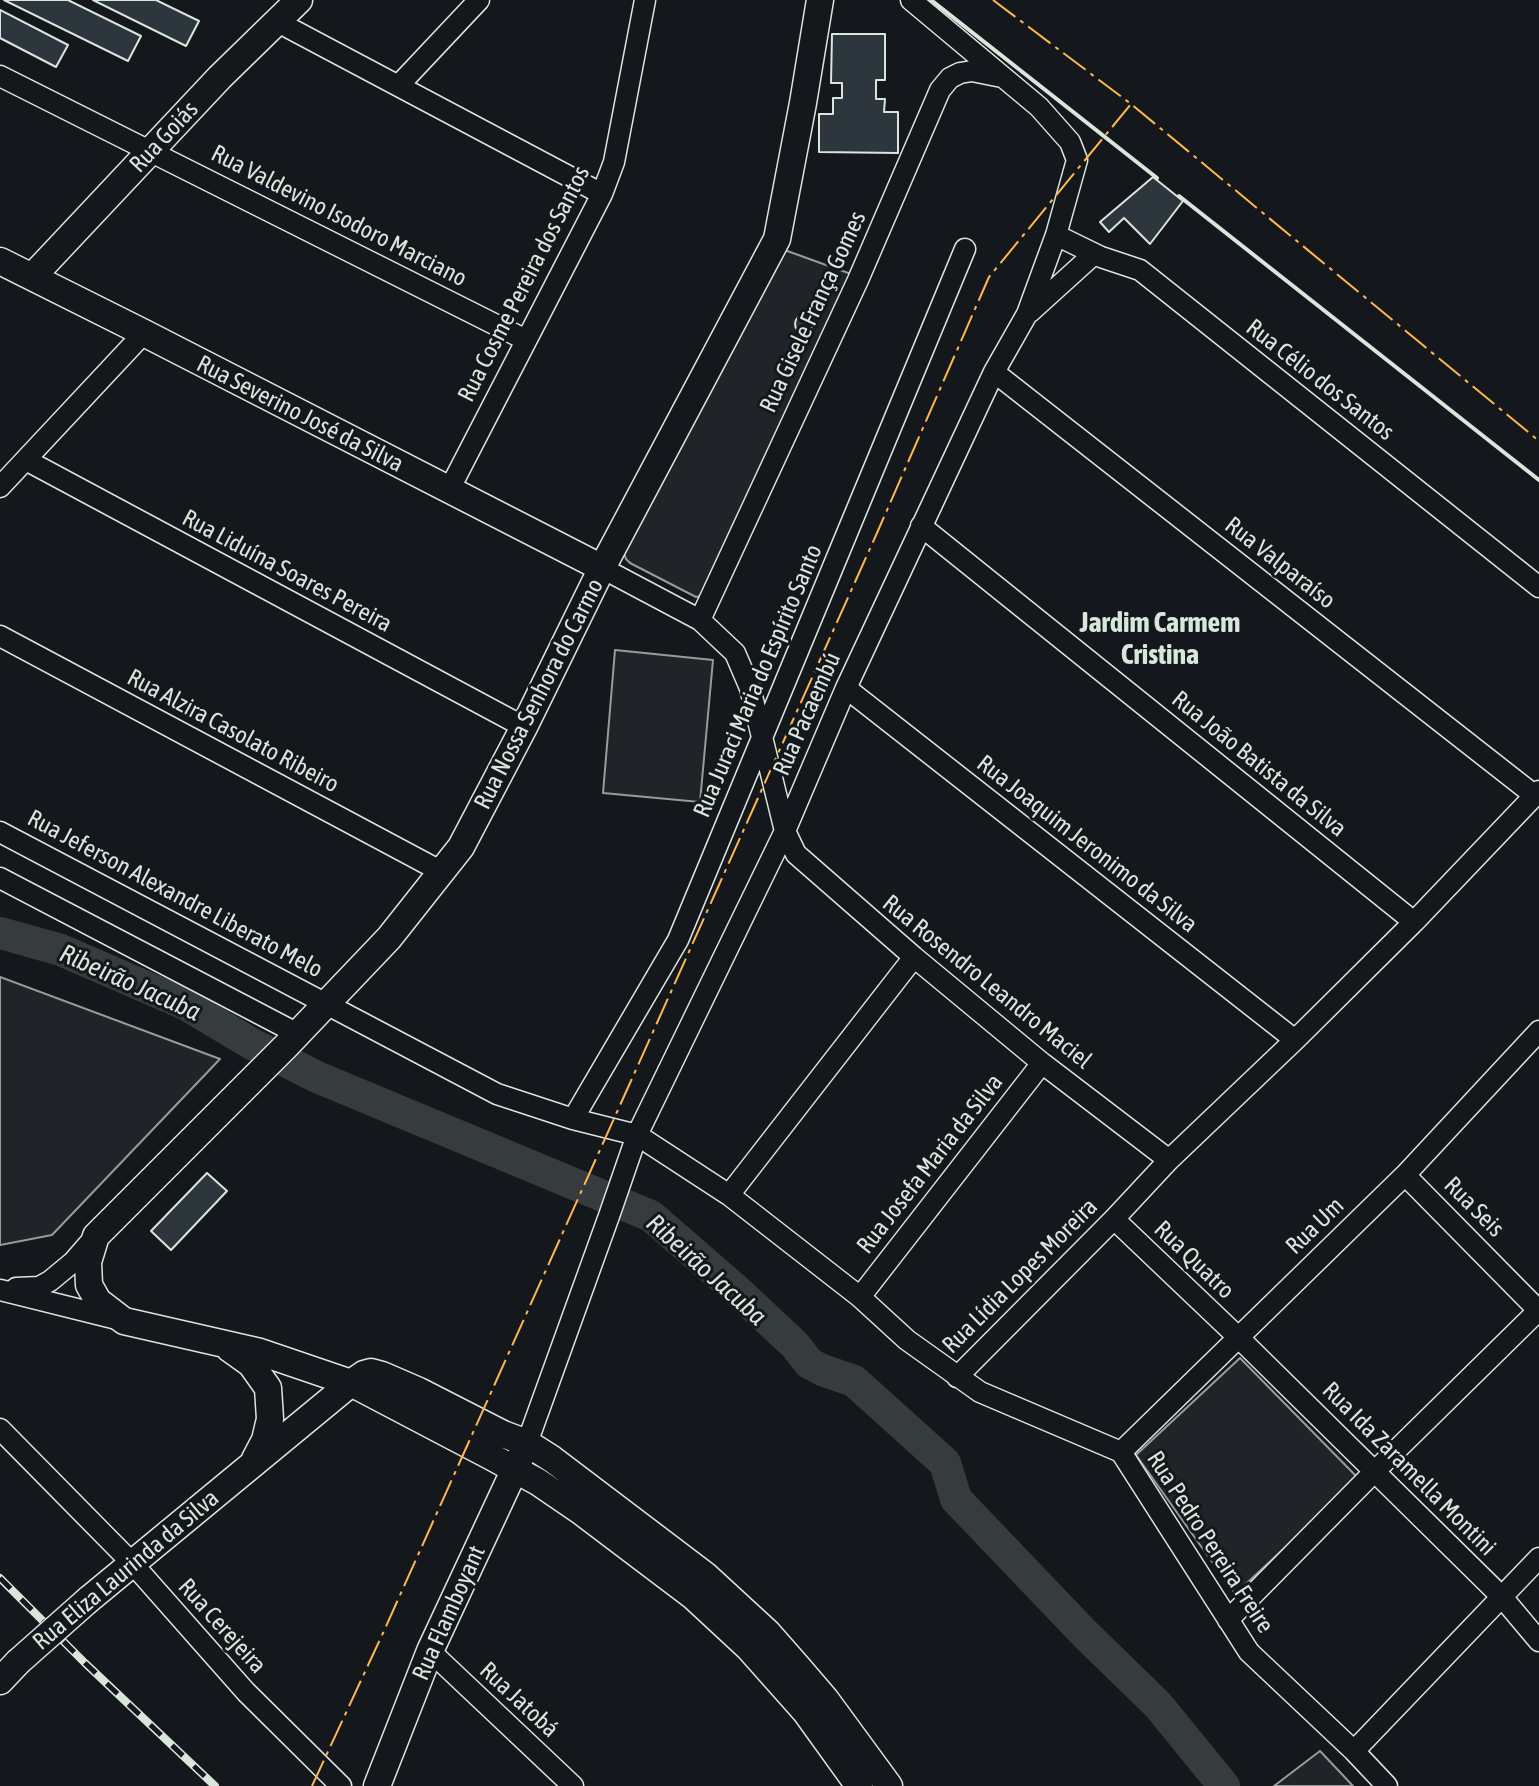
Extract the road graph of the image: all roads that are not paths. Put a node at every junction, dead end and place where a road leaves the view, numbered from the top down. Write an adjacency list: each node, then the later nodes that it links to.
1 (299, 0): 6 (main road, Rua Goiás)
2 (479, 0): 9 (street)
3 (645, 0): 11 (street, Rua Cosme Pereira dos Santos)
4 (820, 0): 26 (main road, Rua Nossa Senhora do Carmo)
5 (911, 0): 8 (street, Rua Pacaembú)
6 (276, 21): 9 (street); 10 (main road, Rua Goiás)
7 (0, 76): 10 (street, Rua Valdevino Isodoro Marciano)
8 (1005, 78): 12 (street, Rua Pacaembú); 29 (street, Rua Gisele França Gomes)
9 (399, 85): 11 (street)
10 (152, 151): 16 (main road, Rua Goiás); 19 (street, Rua Valdevino Isodoro Marciano)
11 (602, 194): 19 (street, Rua Cosme Pereira dos Santos)
12 (1056, 235): 14 (street, Rua Célio dos Santos); 17 (street, Rua Pacaembú)
13 (965, 249): 33 (street, Rua Juraci Maria do Espírito Santo)
14 (1094, 254): 17 (street, Rua Pacaembú); 27 (street, Rua Célio dos Santos)
15 (0, 261): 16 (main road, Rua Severino José da Silva)
16 (30, 280): 18 (main road, Rua Severino José da Silva)
17 (1027, 314): 20 (street, Rua Pacaembú)
18 (144, 333): 21 (street); 23 (main road, Rua Severino José da Silva)
19 (526, 340): 23 (street, Rua Cosme Pereira dos Santos)
20 (994, 372): 24 (street, Rua Pacaembú); 34 (street, Rua Valparaíso)
21 (26, 460): 22 (street); 32 (street, Rua Liduína Soares Pereira)
22 (0, 487)
23 (449, 490): 25 (main road, Rua Severino José da Silva)
24 (921, 526): 31 (street, Rua Pacaembú); 39 (street, Rua João Batista da Silva)
25 (568, 550): 26 (main road, Rua Severino José da Silva); 28 (main road)
26 (602, 568): 28 (main road, Rua Nossa Senhora do Carmo); 29 (street, Rua Severino José da Silva)
27 (1539, 587)
28 (585, 602): 32 (main road, Rua Nossa Senhora do Carmo)
29 (700, 620): 33 (street, Rua Severino José da Silva)
30 (0, 636): 37 (street, Rua Alzira Casolato Ribeiro)
31 (846, 688): 35 (street, Rua Pacaembú); 44 (street, Rua Joaquim Jeronimo da Silva)
32 (524, 727): 37 (main road, Rua Nossa Senhora do Carmo)
33 (762, 739): 35 (street, Rua Severino José da Silva); 46 (street, Rua Juraci Maria do Espírito Santo)
34 (1537, 793): 39 (street, Rua Lídia Lopes Moreira)
35 (785, 831): 40 (street, Rua Rosendro Leandro Maciel); 47 (street, Rua Pacaembú)
36 (0, 832): 41 (street, Rua Jeferson Alexandre Liberato Melo)
37 (442, 872): 41 (main road, Rua Nossa Senhora do Carmo)
38 (0, 878): 43 (street)
39 (1414, 922): 44 (street, Rua Lídia Lopes Moreira)
40 (914, 957): 45 (street, Rua Rosendro Leandro Maciel); 50 (street)
41 (327, 1003): 43 (main road, Rua Nossa Senhora do Carmo); 46 (street, Rua Lídia Lopes Moreira)
42 (1539, 1031): 49 (street, Rua Um)
43 (293, 1040): 52 (main road, Rua Nossa Senhora do Carmo)
44 (1295, 1040): 48 (street, Rua Lídia Lopes Moreira)
45 (1042, 1063): 48 (street, Rua Rosendro Leandro Maciel); 54 (street, Rua Josefa Maria da Silva)
46 (573, 1119): 47 (street, Rua Lídia Lopes Moreira)
47 (637, 1135): 50 (street, Rua Lídia Lopes Moreira); 62 (street, Rua Pacaembú)
48 (1169, 1160): 51 (street, Rua Lídia Lopes Moreira)
49 (1405, 1175): 55 (street, Rua Seis); 57 (street, Rua Um)
50 (729, 1195): 54 (street, Rua Lídia Lopes Moreira)
51 (1114, 1219): 57 (street, Rua Quatro); 59 (street, Rua Lídia Lopes Moreira)
52 (96, 1236): 53 (street); 56 (main road)
53 (0, 1289): 56 (street)
54 (860, 1297): 59 (street, Rua Lídia Lopes Moreira)
55 (1539, 1311): 66 (street)
56 (124, 1321): 58 (main road)
57 (1239, 1338): 63 (street, Rua Um); 66 (street, Rua Ida Zaramella Montini)
58 (224, 1344): 60 (main road); 64 (main road, Rua Eliza Laurinda da Silva)
59 (957, 1377): 63 (street, Rua Pedro Pereira Freire)
60 (351, 1383): 62 (main road); 64 (main road, Rua Eliza Laurinda da Silva); 65 (main road)
61 (0, 1429): 68 (street, Rua Cerejeira)
62 (527, 1443): 65 (main road, Rua Flamboyant); 79 (main road)
63 (1121, 1452): 70 (street, Rua Pedro Pereira Freire)
64 (254, 1462): 68 (main road, Rua Eliza Laurinda da Silva)
65 (514, 1470): 72 (main road, Rua Flamboyant); 78 (main road)
66 (1375, 1471): 69 (street, Rua Ida Zaramella Montini); 70 (street)
67 (1539, 1558): 69 (street)
68 (132, 1563): 73 (main road, Rua Eliza Laurinda da Silva, bridge); 75 (street, Rua Cerejeira)
69 (1502, 1597): 71 (street, Rua Ida Zaramella Montini); 74 (street)
70 (1228, 1620): 74 (street, Rua Pedro Pereira Freire)
71 (1539, 1641)
72 (430, 1651): 76 (main road, Rua Flamboyant); 77 (street, Rua Jatobá)
73 (6, 1672)
74 (1354, 1751): 80 (street, Rua Pedro Pereira Freire)
75 (341, 1786)
76 (377, 1786)
77 (573, 1786)
78 (859, 1786)
79 (889, 1786)
80 (1387, 1786)

